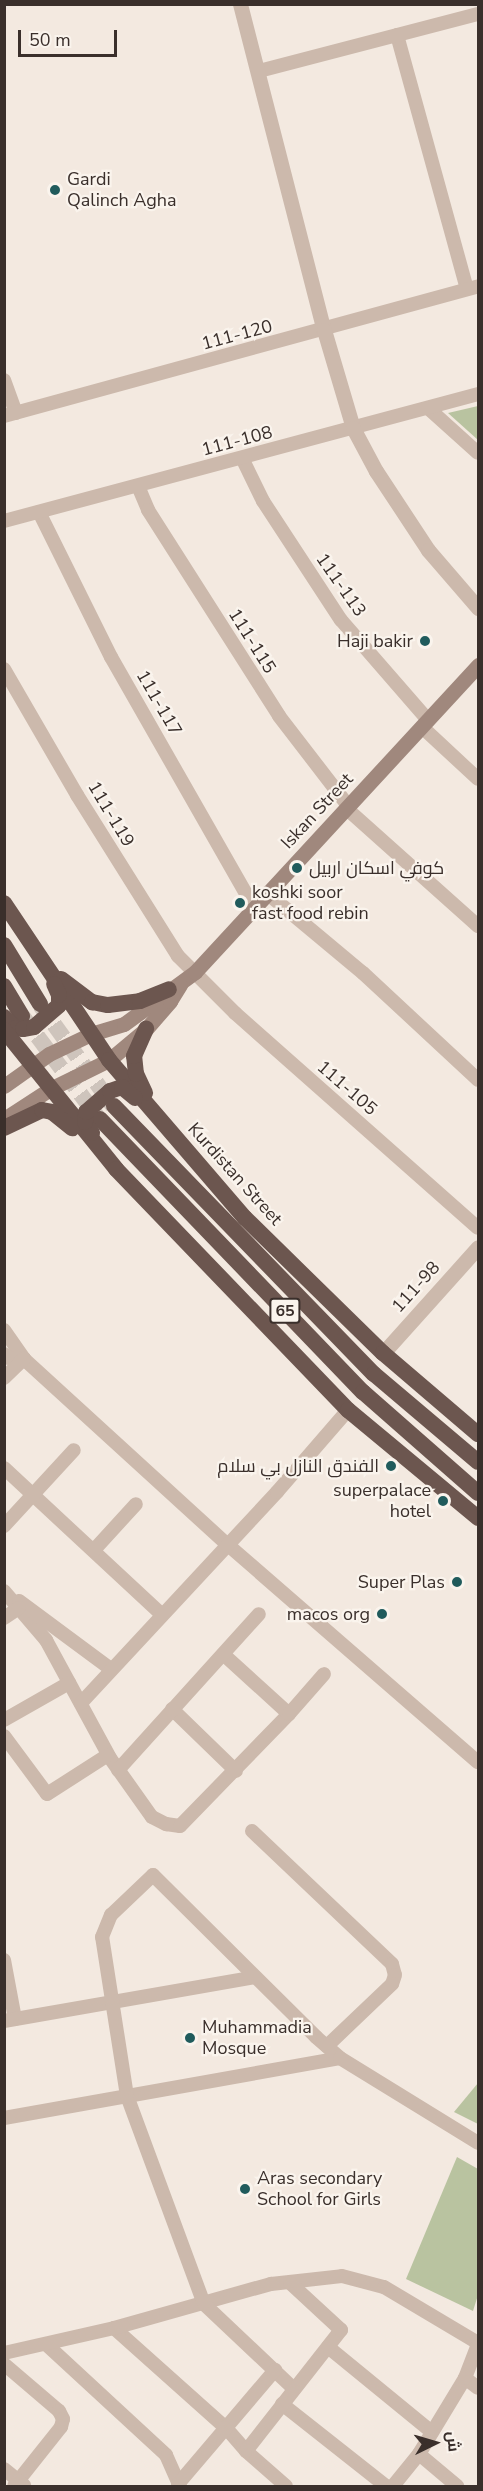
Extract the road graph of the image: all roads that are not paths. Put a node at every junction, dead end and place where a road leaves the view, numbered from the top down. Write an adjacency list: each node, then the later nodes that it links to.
1 (240, 4): 4 (street)
2 (478, 14): 3 (street)
3 (397, 35): 4 (street); 5 (street)
4 (259, 71): 6 (street)
5 (473, 288): 6 (street, 111-120)
6 (324, 330): 10 (street, 111-120); 11 (street)
7 (4, 380): 10 (street)
8 (478, 394): 9 (street, 111-108)
9 (428, 408): 11 (street, 111-108); 12 (street)
10 (10, 414)
11 (353, 428): 13 (street, 111-108); 17 (street)
12 (478, 453)
13 (242, 458): 14 (street, 111-108); 20 (street, 111-113)
14 (138, 486): 15 (street, 111-108); 22 (street, 111-115)
15 (39, 512): 16 (street, 111-108); 25 (street, 111-117)
16 (4, 522)
17 (478, 608)
18 (478, 665): 20 (main road, Iskan Street)
19 (4, 669): 29 (street, 111-119)
20 (425, 724): 21 (street, 111-113); 22 (main road, Iskan Street)
21 (478, 779)
22 (348, 808): 23 (main road, Iskan Street); 26 (street, 111-115)
23 (267, 892): 25 (main road, Iskan Street); 40 (street)
24 (4, 903): 28 (highway, Kurdistan Street / 65)
25 (254, 908): 29 (main road, Iskan Street)
26 (478, 926)
27 (4, 945): 32 (highway)
28 (45, 964): 31 (highway); 34 (highway); 37 (highway, Kurdistan Street / 65)
29 (195, 972): 31 (main road, Iskan Street); 50 (street, 111-105)
30 (4, 986): 33 (highway)
31 (175, 986): 35 (main road, Iskan Street); 37 (main road, Iskan Street)
32 (40, 1004)
33 (22, 1016)
34 (4, 1017)
35 (146, 1029): 38 (main road, Iskan Street); 44 (highway)
36 (4, 1030): 39 (highway, 65)
37 (91, 1035): 38 (highway, Kurdistan Street / 65); 39 (main road, Iskan Street)
38 (109, 1060): 42 (main road, Iskan Street); 44 (highway, Kurdistan Street / 65)
39 (33, 1065): 41 (main road, Iskan Street); 42 (highway, 65)
40 (478, 1080)
41 (4, 1086)
42 (50, 1089): 45 (main road, Iskan Street); 49 (highway, 65)
43 (114, 1106): 60 (highway, 65)
44 (157, 1115): 48 (highway, Kurdistan Street / 65)
45 (4, 1119)
46 (100, 1119): 62 (highway, 65)
47 (4, 1128): 49 (highway)
48 (184, 1147): 49 (highway); 53 (highway, Kurdistan Street / 65)
49 (116, 1169): 57 (highway, 65)
50 (478, 1228)
51 (478, 1247): 53 (street, 111-98)
52 (4, 1330): 55 (street)
53 (383, 1353): 58 (highway, Kurdistan Street / 65)
54 (4, 1354): 55 (street)
55 (24, 1359): 56 (street); 67 (street)
56 (4, 1378)
57 (348, 1410): 65 (highway, 65); 67 (street)
58 (478, 1434)
59 (74, 1450): 63 (street)
60 (478, 1462)
61 (4, 1468): 63 (street)
62 (478, 1493)
63 (34, 1496): 66 (street); 68 (street)
64 (136, 1504): 68 (street)
65 (478, 1518)
66 (4, 1526)
67 (228, 1545): 71 (street); 84 (street)
68 (94, 1550): 71 (street)
69 (4, 1591): 70 (street); 75 (street)
70 (19, 1608): 73 (street); 77 (street)
71 (161, 1614): 75 (street)
72 (259, 1614): 74 (street)
73 (4, 1618)
74 (222, 1654): 79 (street); 80 (street)
75 (111, 1669): 78 (street)
76 (324, 1674): 80 (street)
77 (69, 1683): 78 (street); 81 (street)
78 (81, 1703): 83 (street)
79 (172, 1709): 85 (street); 86 (street)
80 (289, 1714): 86 (street)
81 (4, 1720)
82 (4, 1736): 83 (street)
83 (108, 1755): 85 (street)
84 (478, 1762)
85 (118, 1770): 86 (street)
86 (236, 1771)
87 (252, 1831): 92 (street)
88 (4, 1960): 91 (street)
89 (255, 1977): 90 (street); 90 (street); 92 (street)
90 (112, 2001): 91 (street); 94 (street)
91 (10, 2020)
92 (327, 2046): 93 (street)
93 (340, 2058): 94 (street); 96 (street)
94 (127, 2096): 95 (street); 98 (street)
95 (4, 2118)
96 (478, 2143)
97 (290, 2283): 98 (street); 100 (street); 102 (street)
98 (204, 2304): 99 (street); 105 (street)
99 (114, 2328): 101 (street); 110 (street)
100 (478, 2344): 106 (street)
101 (47, 2345): 103 (street); 116 (street)
102 (328, 2347): 108 (street); 111 (street)
103 (4, 2353)
104 (4, 2364): 115 (street)
105 (275, 2370): 108 (street); 110 (street)
106 (465, 2378): 107 (street); 111 (street)
107 (478, 2388)
108 (294, 2389): 109 (street)
109 (282, 2404): 112 (street); 118 (street)
110 (227, 2428): 112 (street); 116 (street)
111 (432, 2432): 113 (street)
112 (246, 2451): 117 (street)
113 (419, 2454): 119 (street); 120 (street)
114 (4, 2469): 115 (street)
115 (20, 2485)
116 (179, 2485)
117 (286, 2487)
118 (386, 2487)
119 (393, 2487)
120 (457, 2487)

